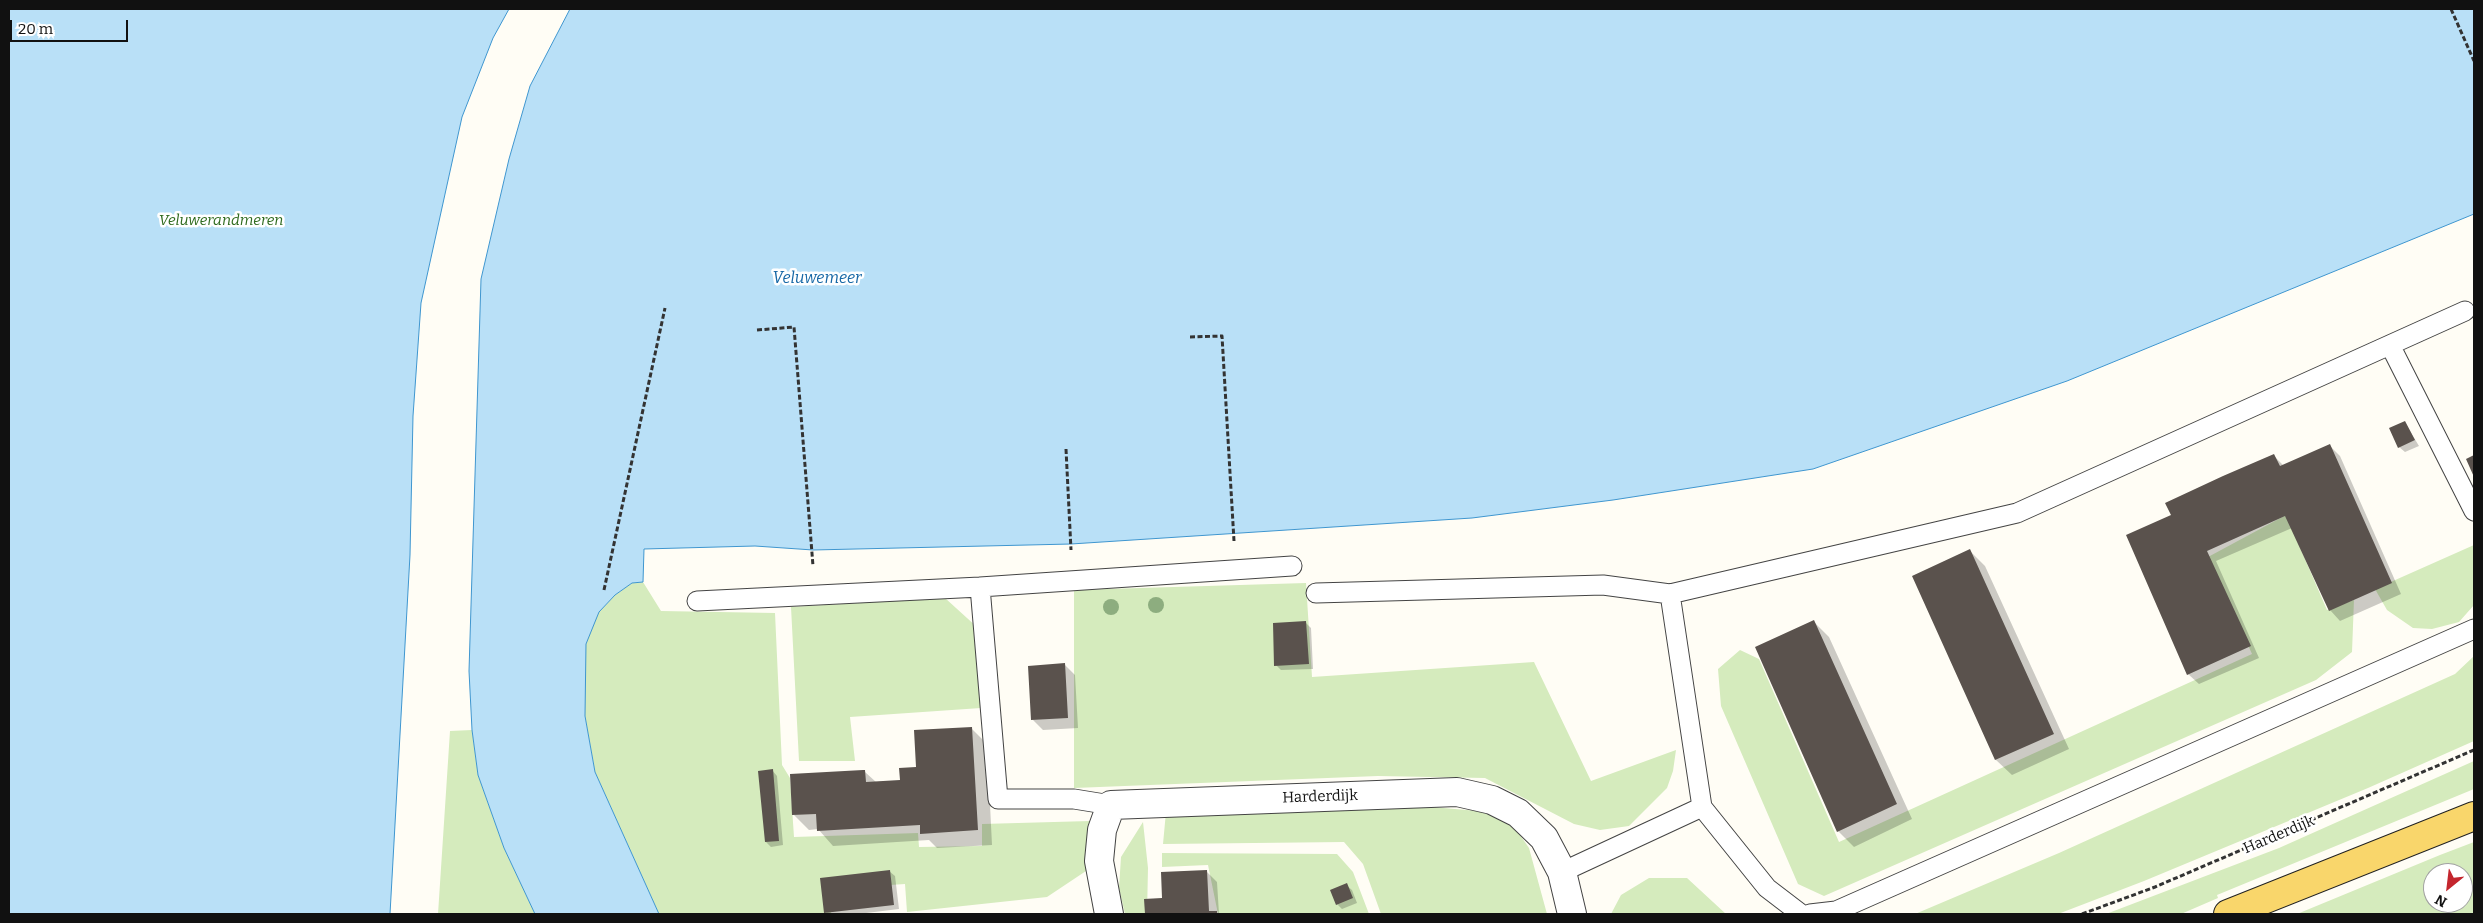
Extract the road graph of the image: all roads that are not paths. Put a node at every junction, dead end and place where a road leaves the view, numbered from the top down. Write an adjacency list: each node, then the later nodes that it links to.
1 (2465, 312): 2 (lane)
2 (2390, 345): 3 (lane); 7 (lane)
3 (2474, 511)
4 (1292, 566): 5 (lane)
5 (980, 587): 8 (lane); 10 (lane)
6 (1316, 593): 7 (lane)
7 (1670, 594): 11 (lane)
8 (697, 601)
9 (2474, 628): 17 (lane)
10 (1111, 805): 13 (street, Harderdijk); 14 (street)
11 (1702, 807): 13 (lane); 16 (lane)
12 (2474, 816): 18 (main road)
13 (1562, 872): 15 (street, Harderdijk)
14 (1109, 914)
15 (1572, 914)
16 (1801, 914)
17 (1810, 914)
18 (2228, 914)

